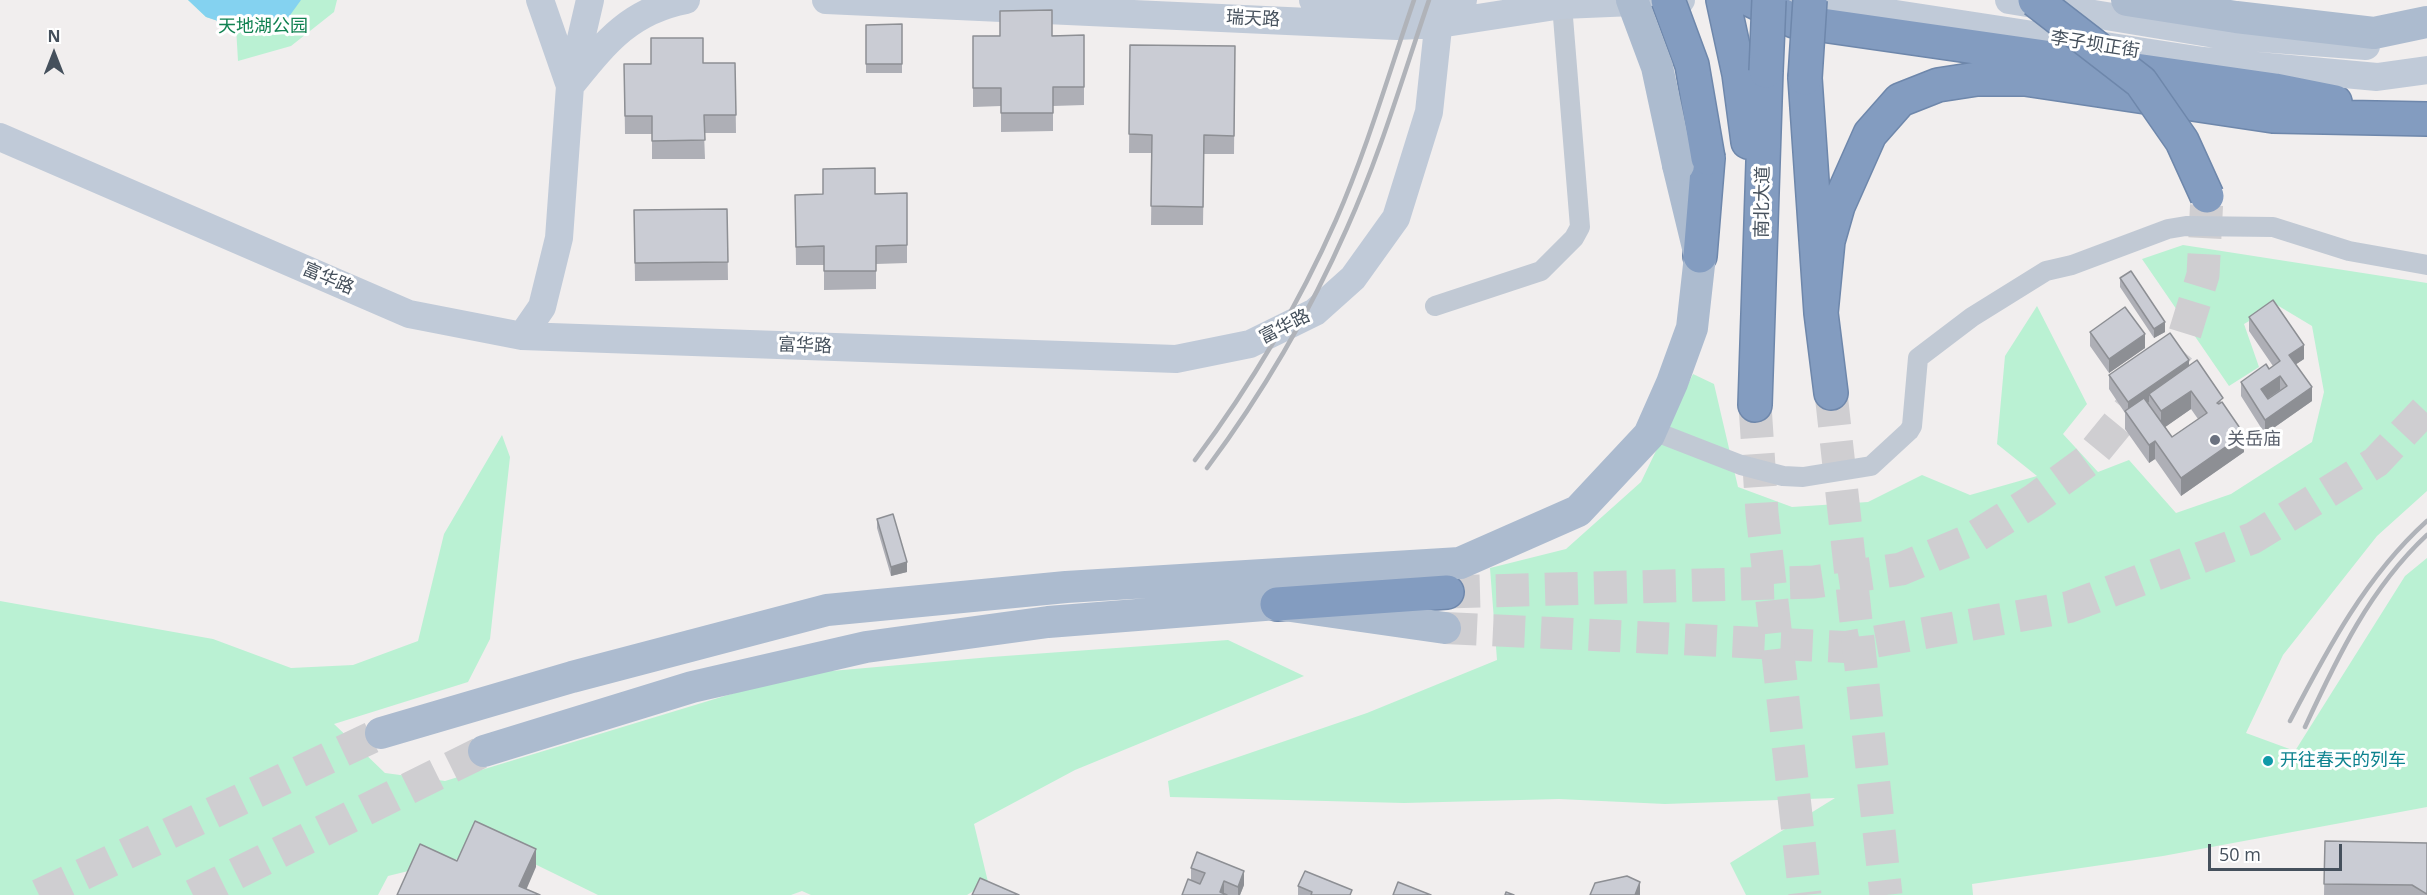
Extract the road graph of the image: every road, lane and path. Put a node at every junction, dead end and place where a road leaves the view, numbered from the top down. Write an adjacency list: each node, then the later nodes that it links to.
1 (540, 0): 23 (street)
2 (590, 0): 23 (street)
3 (686, 0): 23 (street)
4 (826, 0): 18 (street, 瑞天路)
5 (1313, 0): 18 (street, 瑞天路)
6 (1632, 0): 26 (main road, bridge)
7 (1668, 0): 26 (highway, bridge)
8 (1679, 0): 17 (street, 瑞天路)
9 (1723, 0): 22 (highway)
10 (1751, 0): 24 (highway, bridge)
11 (1765, 0): 21 (street, 李子坝正街)
12 (1769, 0): 22 (highway, 南北大道, bridge)
13 (1810, 0): 31 (highway, bridge)
14 (2009, 0): 20 (street, 李子坝正街)
15 (2036, 0): 27 (highway, bridge)
16 (2127, 0): 19 (main road)
17 (1562, 5): 18 (street, 瑞天路); 30 (street)
18 (1446, 7): 32 (street, 富华路)
19 (2427, 22)
20 (2427, 37)
21 (2427, 70)
22 (1752, 73): 34 (highway, 南北大道)
23 (570, 86): 32 (street)
24 (2425, 119): 31 (highway)
25 (0, 137): 32 (street, 富华路)
26 (1693, 161): 28 (highway)
27 (2207, 196)
28 (1700, 256): 35 (main road)
29 (2427, 265): 35 (street)
30 (1435, 306)
31 (1821, 313): 33 (highway)
32 (522, 336)
33 (1831, 393)
34 (1755, 405)
35 (1651, 430): 39 (main road)
36 (1447, 592): 37 (highway)
37 (1277, 604): 38 (main road); 40 (main road)
38 (1445, 628)
39 (381, 733)
40 (484, 751)

